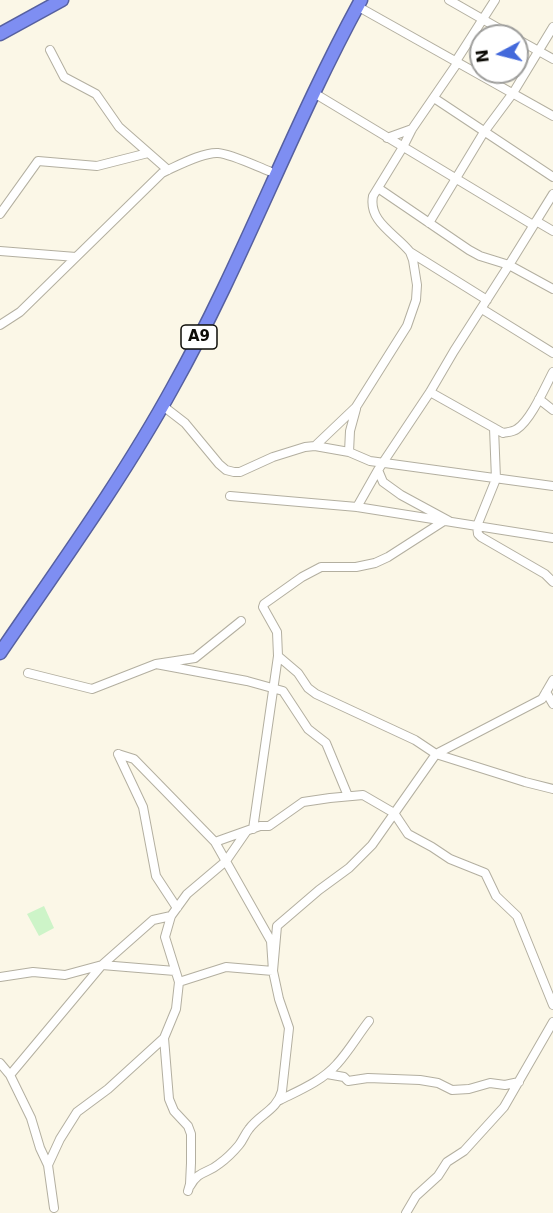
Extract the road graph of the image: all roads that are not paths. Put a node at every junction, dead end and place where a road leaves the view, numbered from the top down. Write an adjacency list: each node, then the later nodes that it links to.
1 (62, 0): 8 (highway)
2 (449, 0): 5 (street)
3 (495, 0): 5 (street)
4 (357, 2): 13 (street); 14 (highway, A9); 24 (highway, A9)
5 (482, 19): 6 (street); 13 (street)
6 (491, 24)
7 (553, 27): 11 (street)
8 (0, 34)
9 (529, 46): 11 (street)
10 (50, 50): 22 (street)
11 (538, 51): 12 (street); 15 (street)
12 (553, 59)
13 (457, 61): 15 (street); 16 (street)
14 (314, 93): 20 (street); 45 (highway, A9)
15 (513, 93): 17 (street); 19 (street)
16 (434, 98): 18 (street); 19 (street)
17 (553, 116)
18 (412, 129): 20 (street); 21 (street)
19 (484, 132): 25 (street); 26 (street)
20 (387, 138): 21 (street)
21 (404, 147): 26 (street); 27 (street)
22 (148, 153): 23 (street); 29 (street)
23 (168, 170): 24 (street); 35 (street)
24 (269, 171): 62 (highway, A9)
25 (553, 177)
26 (456, 178): 30 (street); 31 (street)
27 (378, 188): 30 (street); 34 (street)
28 (553, 194): 31 (street)
29 (0, 214)
30 (429, 223): 36 (street)
31 (535, 223): 32 (street); 36 (street)
32 (553, 231)
33 (0, 251): 35 (street)
34 (410, 252): 38 (street); 46 (street)
35 (76, 257): 40 (street)
36 (509, 265): 37 (street); 38 (street)
37 (553, 289)
38 (487, 300): 39 (street)
39 (482, 309): 41 (street); 43 (street)
40 (0, 325)
41 (553, 353)
42 (553, 372): 44 (street)
43 (430, 392): 48 (street); 51 (street)
44 (539, 399): 47 (street); 48 (street)
45 (163, 406): 49 (street); 63 (highway, A9)
46 (356, 407): 49 (street); 50 (street)
47 (553, 410)
48 (494, 428): 53 (street)
49 (315, 446): 50 (street)
50 (349, 452): 51 (street)
51 (384, 463): 52 (street); 53 (street)
52 (378, 470): 56 (street); 57 (street)
53 (496, 479): 54 (street); 58 (street)
54 (553, 486)
55 (230, 496): 56 (street)
56 (357, 507): 57 (street)
57 (447, 521): 58 (street); 64 (street)
58 (477, 526): 59 (street); 60 (street)
59 (553, 538)
60 (553, 582)
61 (241, 621): 65 (street)
62 (0, 640)
63 (0, 652)
64 (278, 656): 68 (street); 71 (street)
65 (156, 664): 66 (street); 68 (street)
66 (28, 673)
67 (553, 680): 69 (street)
68 (274, 688): 73 (street); 75 (street)
69 (546, 692): 70 (street); 71 (street)
70 (553, 704)
71 (436, 754): 72 (street); 74 (street)
72 (553, 789)
73 (348, 796): 74 (street); 75 (street)
74 (394, 813): 82 (street); 85 (street)
75 (250, 830): 76 (street); 77 (street)
76 (215, 842): 77 (street); 78 (street)
77 (226, 861): 78 (street); 82 (street)
78 (177, 908): 79 (street)
79 (171, 916): 80 (street); 81 (street)
80 (102, 965): 81 (street); 83 (street); 91 (street)
81 (175, 971): 84 (street)
82 (273, 971): 84 (street); 93 (street)
83 (0, 977)
84 (178, 982): 88 (street)
85 (553, 1005)
86 (369, 1021): 90 (street)
87 (553, 1022): 92 (street)
88 (164, 1038): 93 (street); 94 (street)
89 (0, 1064): 91 (street)
90 (327, 1074): 92 (street); 93 (street)
91 (10, 1075): 94 (street)
92 (519, 1082): 96 (street)
93 (280, 1100)
94 (48, 1165): 95 (street)
95 (54, 1208)
96 (406, 1213)

